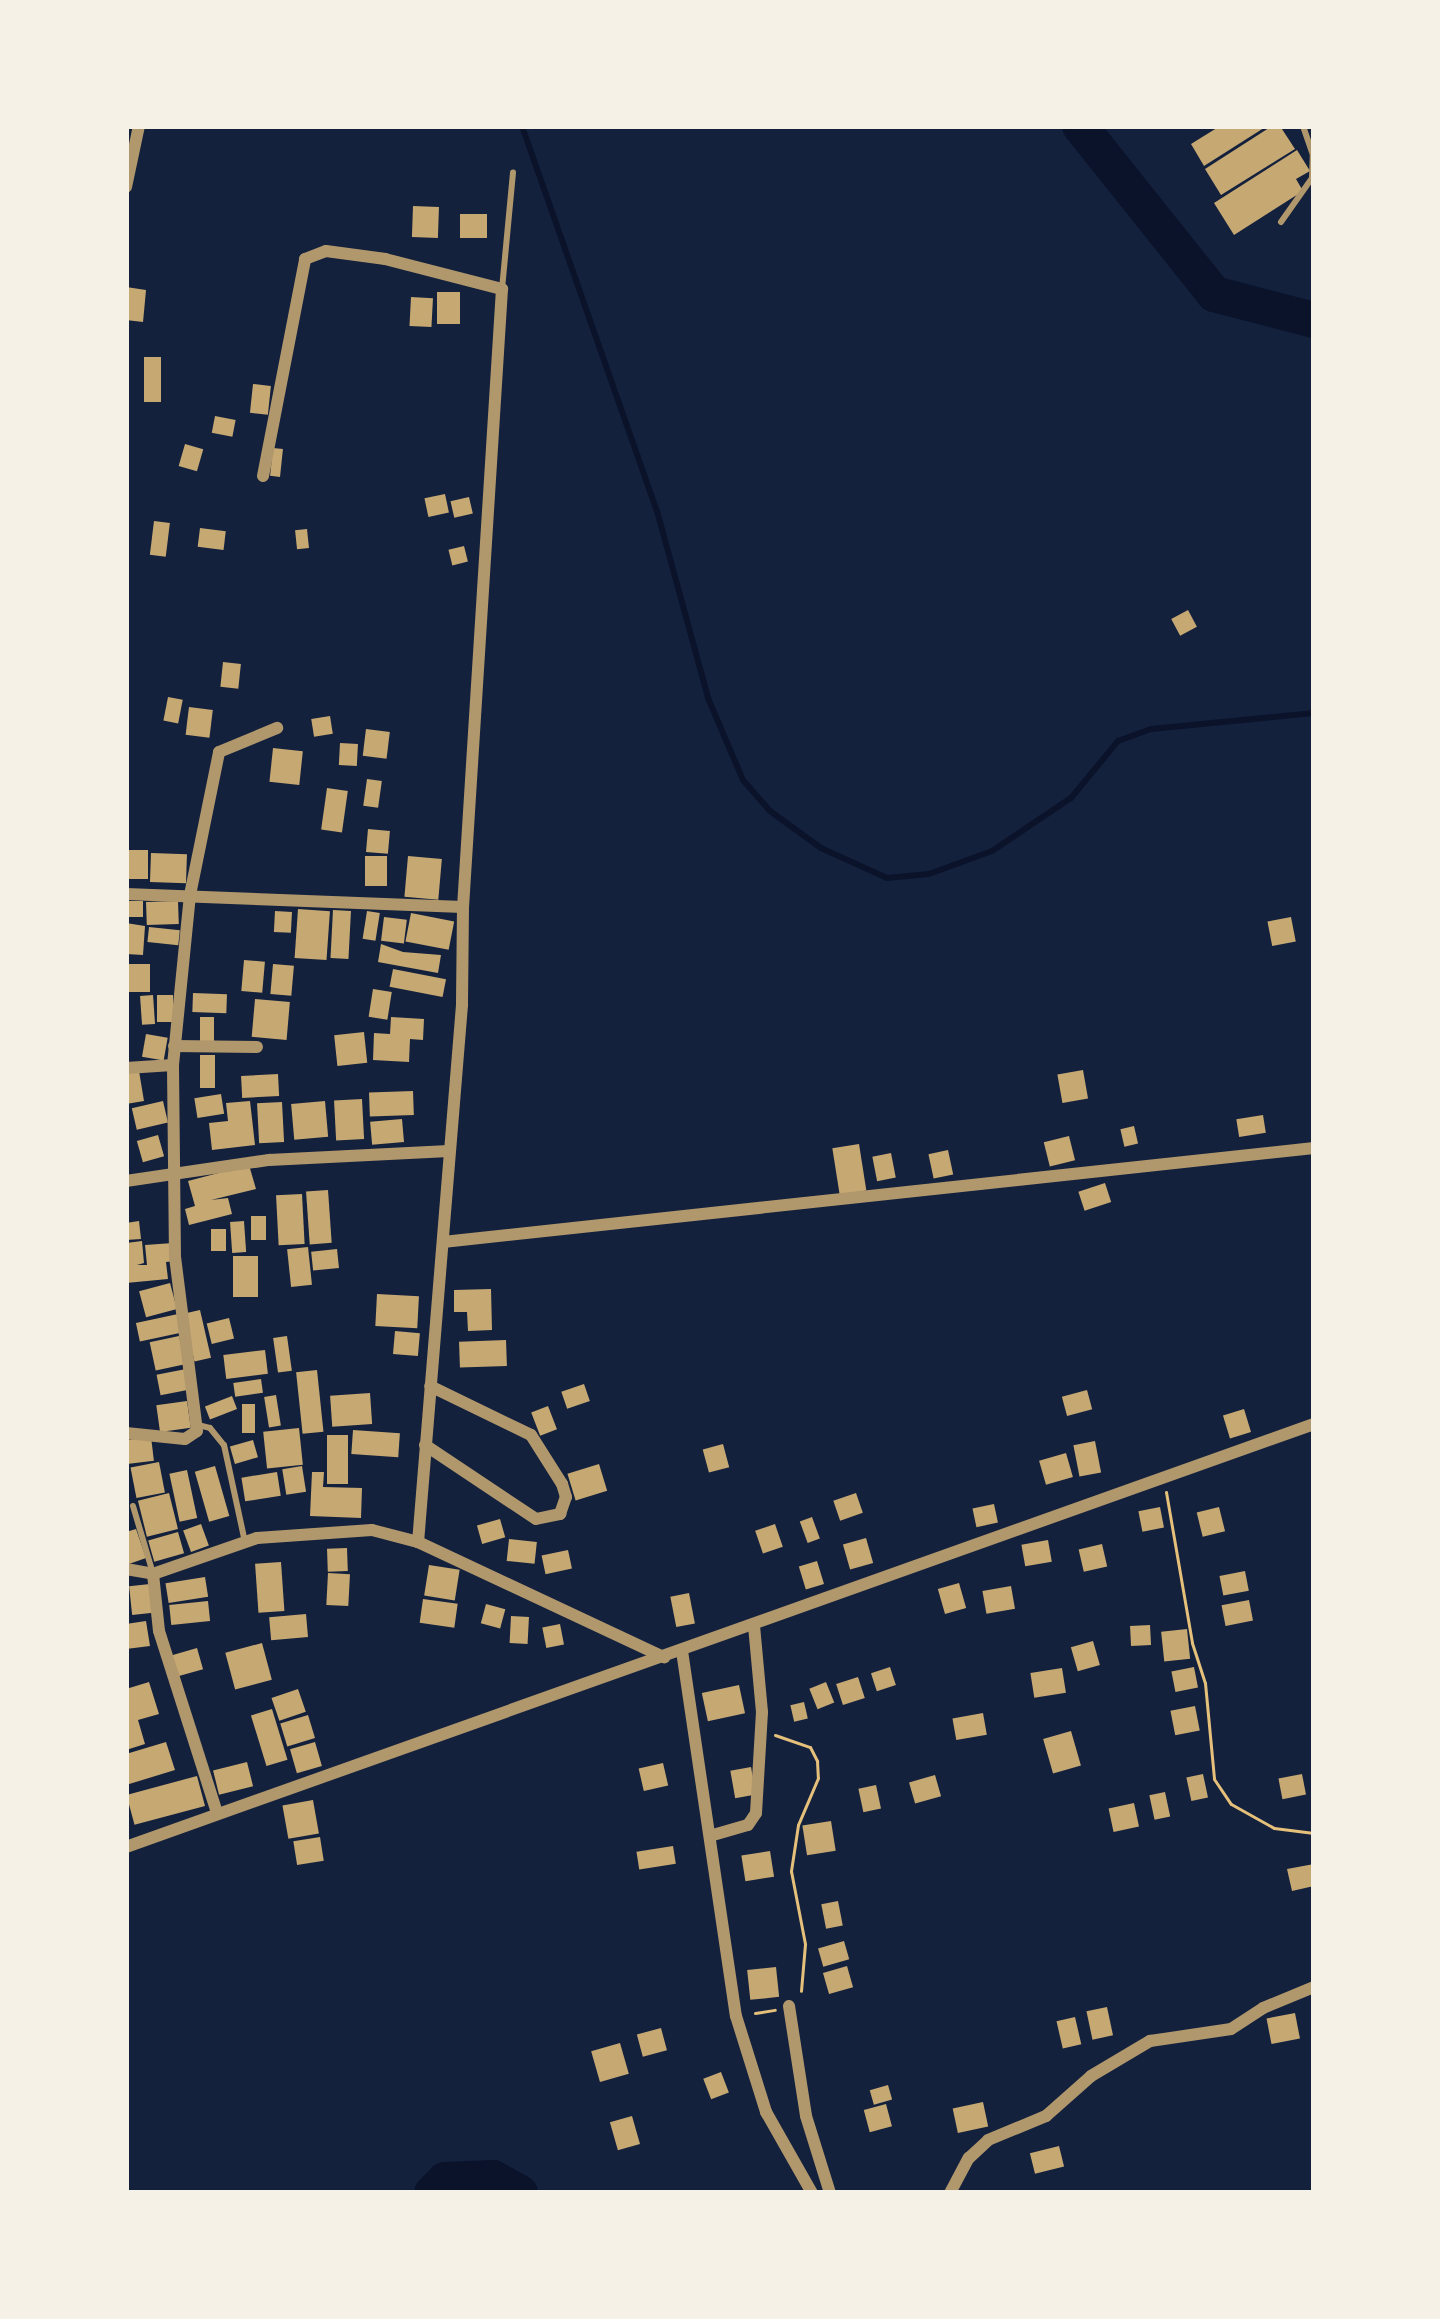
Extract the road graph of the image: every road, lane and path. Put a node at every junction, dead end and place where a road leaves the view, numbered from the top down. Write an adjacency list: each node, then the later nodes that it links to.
1 (139, 126): 4 (street)
2 (1303, 126): 5 (lane)
3 (513, 173): 6 (lane)
4 (126, 187)
5 (1281, 223)
6 (502, 289): 7 (street); 11 (street)
7 (263, 476)
8 (278, 728): 10 (street)
9 (126, 894): 10 (street)
10 (190, 895): 11 (street); 12 (street)
11 (463, 907): 17 (street)
12 (174, 1046): 13 (street); 14 (street)
13 (257, 1048)
14 (173, 1065): 15 (street); 18 (street)
15 (126, 1068)
16 (1314, 1148): 20 (street)
17 (449, 1151): 18 (street); 20 (street)
18 (175, 1173): 19 (street); 23 (street)
19 (126, 1181)
20 (443, 1242): 21 (street)
21 (430, 1386): 25 (street); 25 (street)
22 (1314, 1424): 26 (street)
23 (196, 1425): 24 (street); 28 (lane)
24 (126, 1433)
25 (425, 1445): 29 (street)
26 (1164, 1478): 32 (street); 37 (path)
27 (134, 1506): 31 (lane)
28 (245, 1542): 29 (street); 31 (street)
29 (418, 1542): 34 (street)
30 (126, 1569): 31 (street)
31 (153, 1574): 36 (street)
32 (754, 1625): 33 (street); 35 (street)
33 (682, 1651): 34 (street); 38 (street)
34 (664, 1657): 36 (street)
35 (762, 1730): 38 (street); 41 (path)
36 (217, 1813): 39 (street)
37 (1314, 1833)
38 (712, 1835): 42 (street)
39 (126, 1847)
40 (1314, 1987): 45 (street)
41 (789, 2006): 42 (path); 44 (street)
42 (736, 2016): 43 (street)
43 (812, 2193)
44 (830, 2193)
45 (950, 2193)

